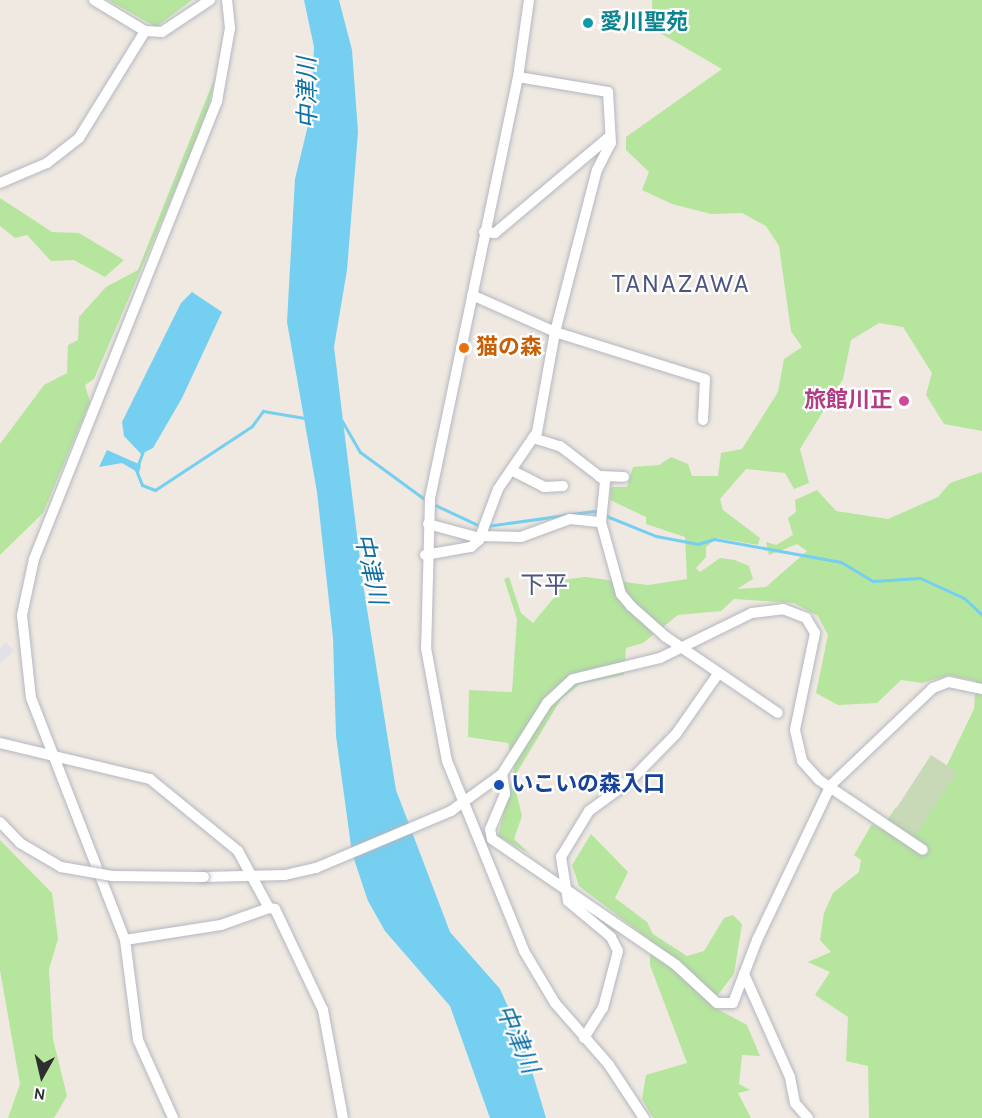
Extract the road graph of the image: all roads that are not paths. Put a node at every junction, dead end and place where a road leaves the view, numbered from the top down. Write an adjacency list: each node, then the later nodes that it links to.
1 (94, 0): 5 (street)
2 (210, 0): 5 (street)
3 (227, 0): 27 (street)
4 (529, 0): 6 (street)
5 (145, 31): 8 (street)
6 (519, 77): 7 (street); 9 (street)
7 (610, 136): 9 (street); 11 (street)
8 (0, 183)
9 (484, 232): 10 (street)
10 (472, 295): 11 (street); 19 (street)
11 (555, 332): 12 (street); 13 (street)
12 (703, 420)
13 (533, 438): 14 (street); 15 (street)
14 (511, 470): 17 (street); 20 (street)
15 (599, 476): 16 (street); 18 (street)
16 (624, 477)
17 (563, 486)
18 (602, 515): 20 (street); 22 (street)
19 (428, 524): 20 (street); 21 (street)
20 (481, 536): 21 (street)
21 (425, 555): 30 (street)
22 (684, 649): 23 (street); 28 (street); 29 (street)
23 (718, 674): 25 (street); 34 (street)
24 (982, 689): 29 (street)
25 (778, 713)
26 (0, 743): 27 (street)
27 (56, 753): 33 (street); 36 (street)
28 (502, 774): 30 (street); 34 (street)
29 (831, 785): 32 (street); 37 (street)
30 (463, 805): 33 (street); 38 (street)
31 (0, 822): 33 (street, bridge)
32 (923, 850)
33 (254, 877): 35 (street)
34 (565, 891): 37 (street); 38 (street)
35 (268, 908): 36 (street); 40 (street)
36 (125, 940): 39 (street)
37 (744, 974): 42 (street)
38 (584, 1038): 41 (street)
39 (173, 1118)
40 (343, 1118)
41 (644, 1118)
42 (807, 1118)

